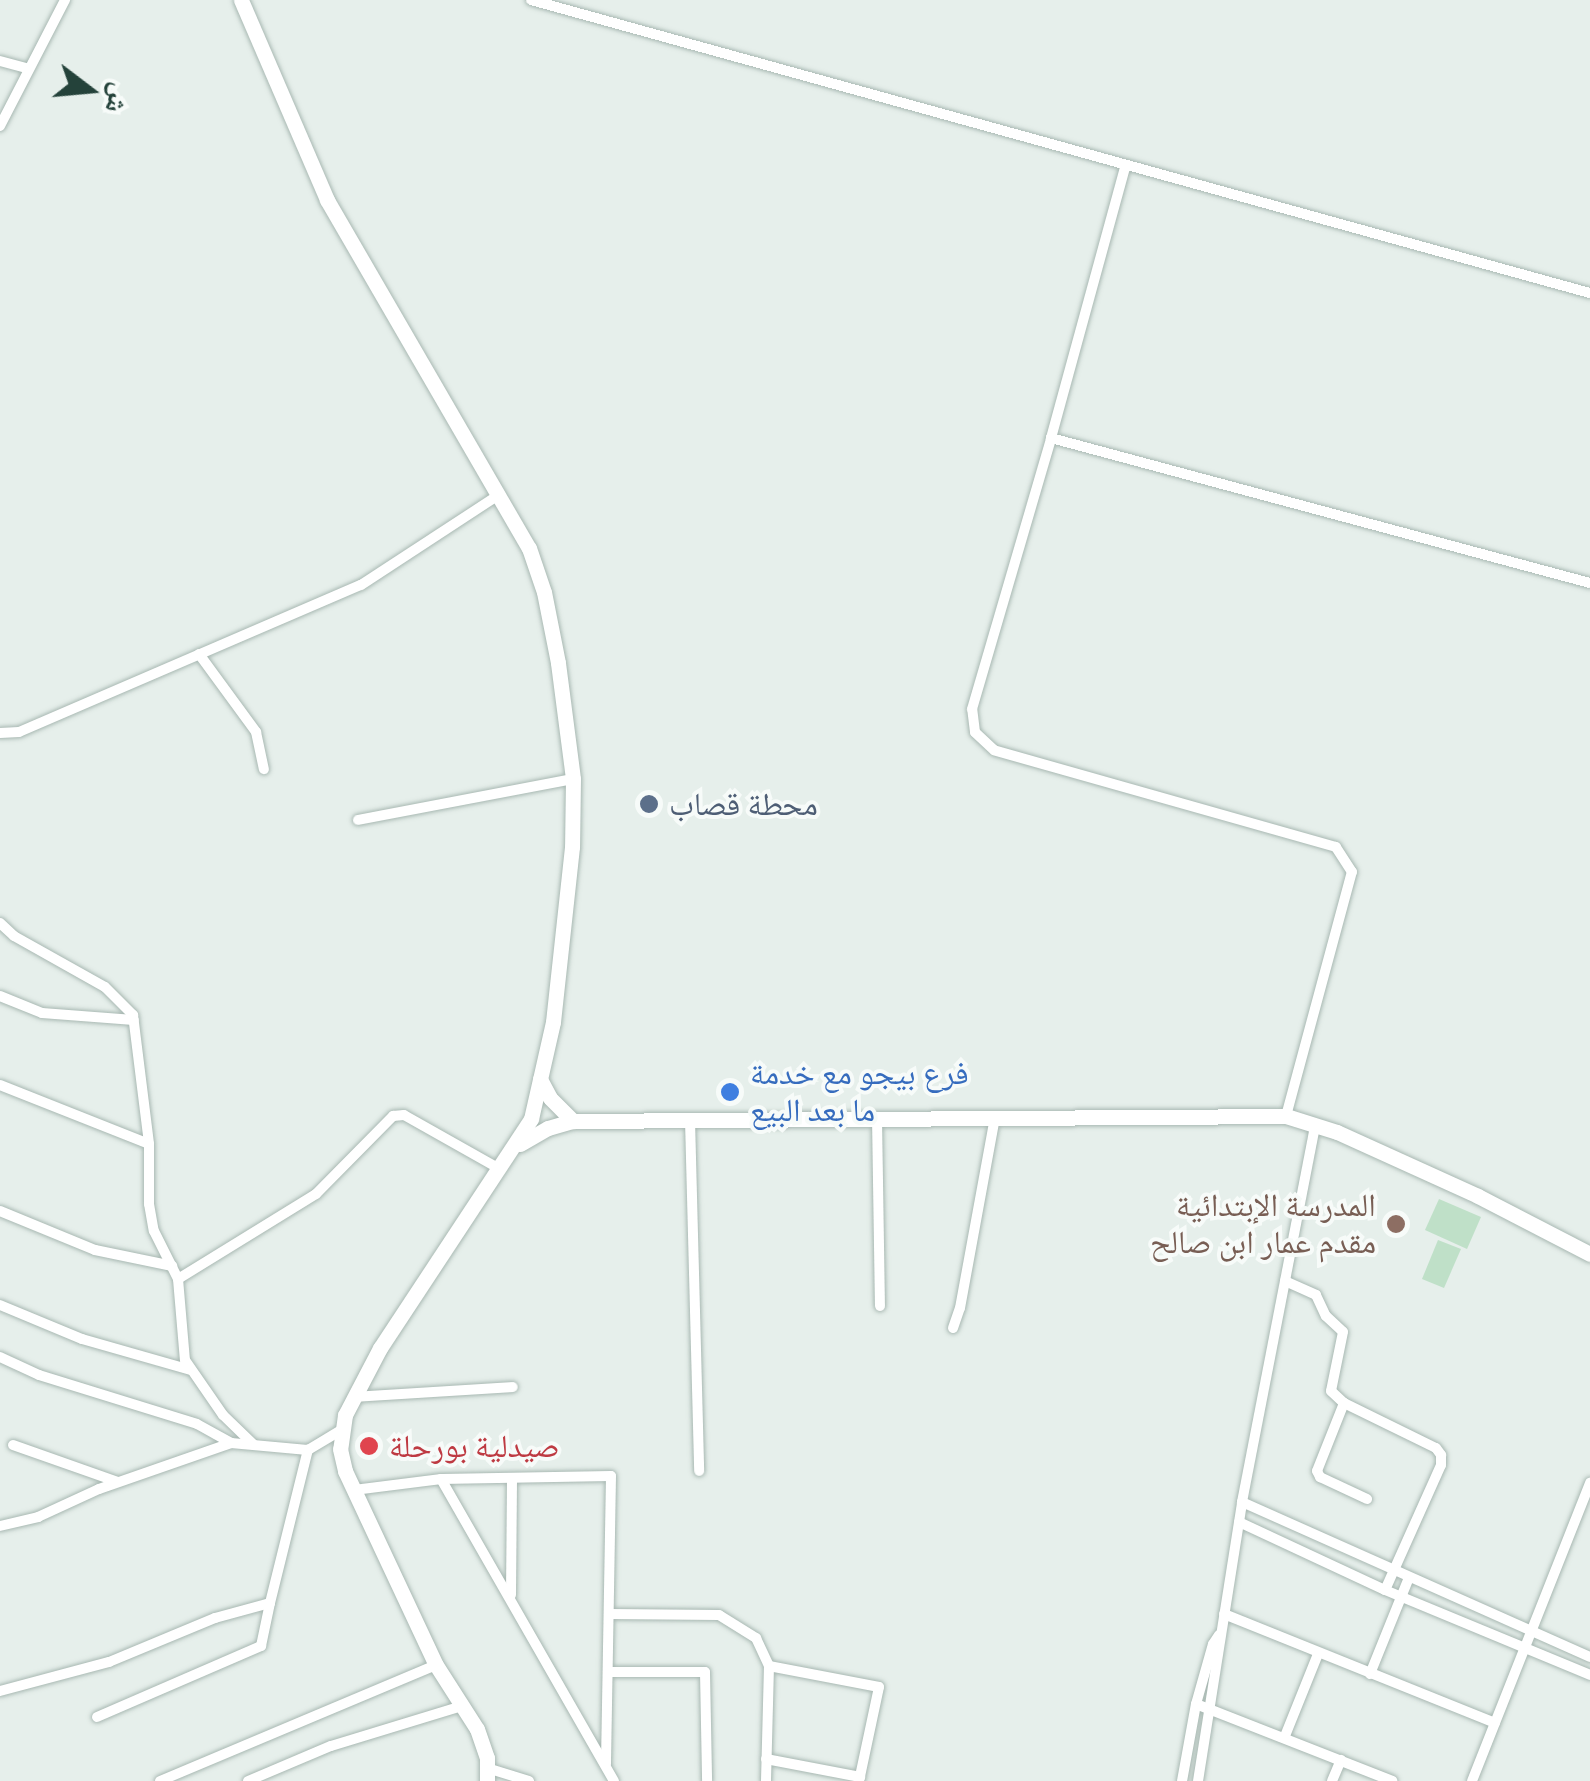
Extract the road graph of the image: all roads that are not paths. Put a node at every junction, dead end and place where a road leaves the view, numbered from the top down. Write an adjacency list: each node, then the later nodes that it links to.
1 (65, 0): 5 (street)
2 (241, 0): 10 (main road)
3 (531, 0): 7 (street)
4 (0, 61): 5 (street)
5 (26, 68): 6 (street)
6 (0, 126)
7 (1125, 168): 8 (street); 9 (street)
8 (1590, 293)
9 (1051, 438): 11 (street); 22 (street)
10 (500, 494): 12 (street); 15 (main road)
11 (1590, 583)
12 (199, 654): 13 (street); 14 (street)
13 (0, 732)
14 (264, 768)
15 (573, 779): 16 (street); 20 (main road)
16 (358, 820)
17 (0, 923): 19 (street)
18 (0, 996): 19 (street)
19 (134, 1020): 28 (street)
20 (540, 1079): 26 (main road); 29 (main road)
21 (0, 1085): 28 (street)
22 (1286, 1116): 23 (main road); 27 (main road)
23 (996, 1117): 24 (main road); 38 (street)
24 (877, 1118): 25 (main road); 37 (street)
25 (690, 1120): 26 (main road); 49 (street)
26 (573, 1121): 29 (main road)
27 (1315, 1125): 32 (main road); 35 (street)
28 (149, 1144): 33 (street)
29 (514, 1148): 30 (main road)
30 (500, 1170): 34 (street); 42 (main road)
31 (0, 1210): 33 (street)
32 (1590, 1254)
33 (172, 1266): 34 (street)
34 (178, 1278): 40 (street)
35 (1286, 1281): 43 (street); 56 (street)
36 (0, 1305): 40 (street)
37 (880, 1306)
38 (952, 1328)
39 (0, 1357): 45 (street)
40 (192, 1370): 47 (street)
41 (513, 1387): 42 (street)
42 (354, 1397): 44 (main road)
43 (1344, 1403): 55 (street); 59 (street)
44 (343, 1428): 48 (street); 54 (main road)
45 (232, 1443): 47 (street); 52 (street)
46 (13, 1445): 52 (street)
47 (254, 1445): 48 (street)
48 (308, 1450): 64 (street)
49 (699, 1472)
50 (512, 1478): 51 (street); 62 (street); 65 (street)
51 (441, 1480): 54 (street); 62 (street)
52 (119, 1482): 58 (street)
53 (1590, 1484): 68 (street)
54 (354, 1490): 72 (main road)
55 (1368, 1499)
56 (1242, 1502): 57 (street); 59 (street)
57 (1238, 1522): 61 (street); 66 (street)
58 (0, 1526)
59 (1393, 1573): 60 (street); 61 (street)
60 (1408, 1580): 63 (street); 68 (street)
61 (1386, 1590): 63 (street)
62 (510, 1596): 86 (street)
63 (1401, 1596): 69 (street); 75 (street)
64 (270, 1603): 77 (street); 81 (street)
65 (610, 1614): 73 (street); 74 (street)
66 (1224, 1614): 67 (street); 70 (street)
67 (1220, 1634): 78 (street); 80 (street)
68 (1530, 1634): 69 (street); 71 (street)
69 (1524, 1649): 76 (street); 82 (street)
70 (1318, 1654): 75 (street); 83 (street)
71 (1590, 1656)
72 (436, 1665): 79 (main road); 89 (street)
73 (769, 1666): 84 (street); 88 (street)
74 (609, 1672): 86 (street); 93 (street)
75 (1370, 1674): 82 (street)
76 (1590, 1675)
77 (0, 1691)
78 (1196, 1704): 80 (street); 95 (street)
79 (462, 1706): 87 (main road); 90 (street)
80 (1213, 1709): 83 (street); 96 (street)
81 (97, 1717)
82 (1495, 1723): 99 (street)
83 (1285, 1736): 85 (street)
84 (766, 1758): 88 (street); 94 (street)
85 (1341, 1760): 97 (street); 98 (street)
86 (606, 1764): 92 (street)
87 (488, 1774): 91 (street)
88 (859, 1779)
89 (160, 1781)
90 (248, 1781)
91 (529, 1781)
92 (614, 1781)
93 (707, 1781)
94 (766, 1781)
95 (1182, 1781)
96 (1198, 1781)
97 (1332, 1781)
98 (1392, 1781)
99 (1472, 1781)

